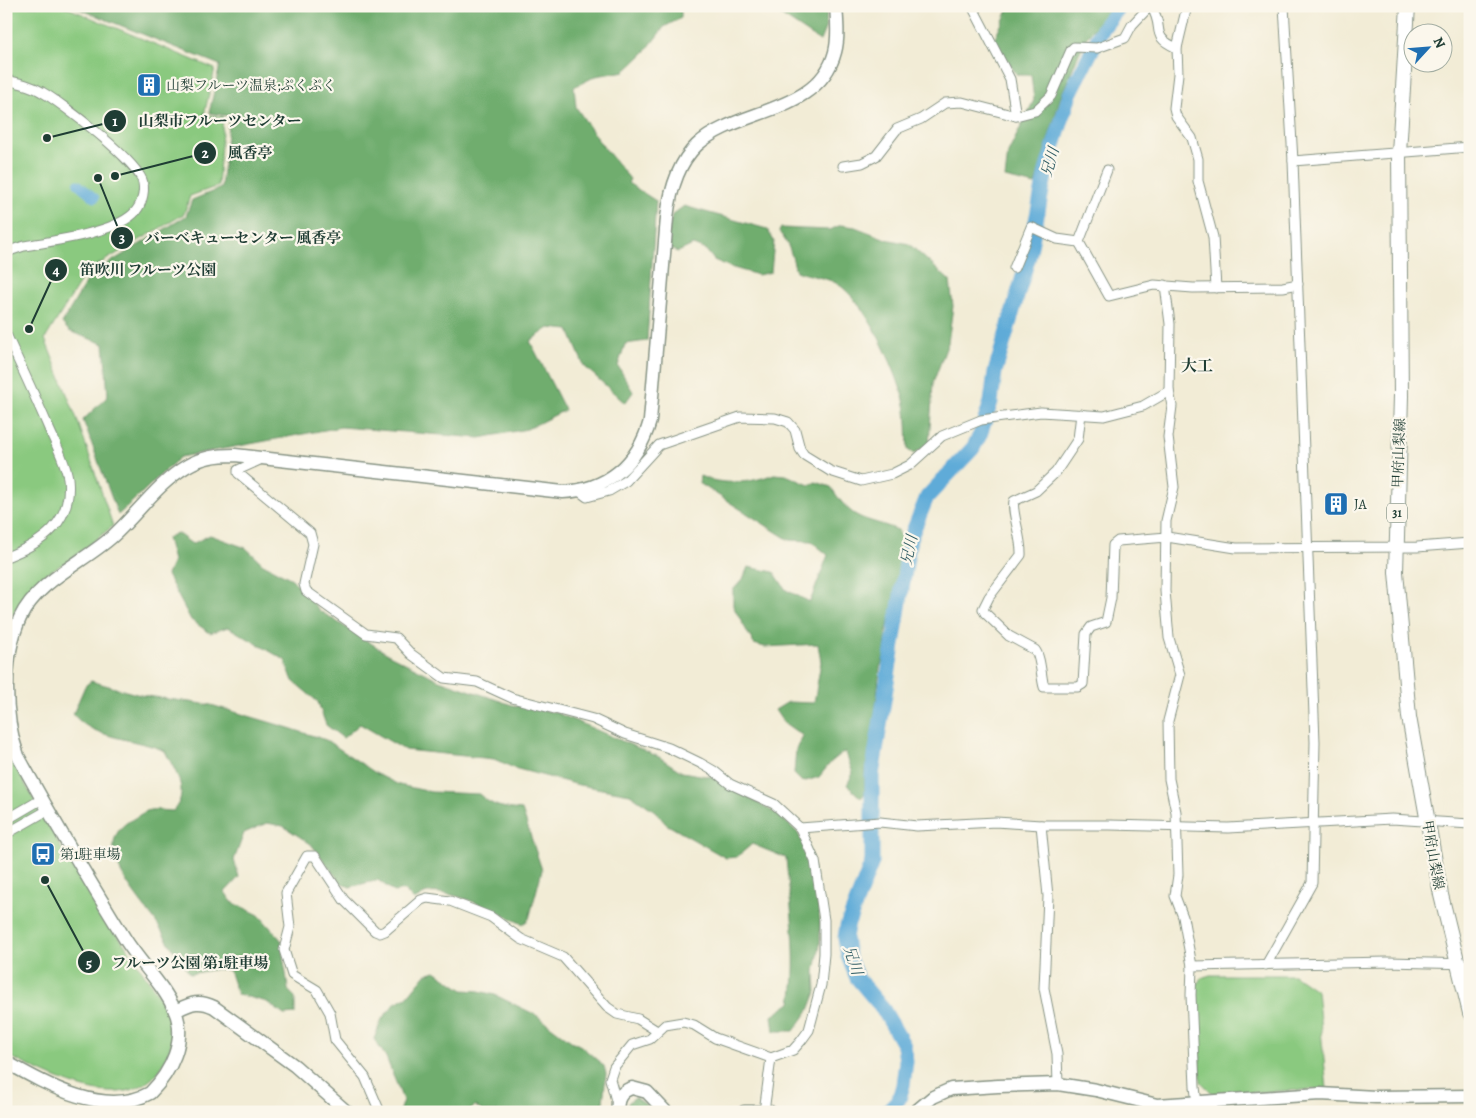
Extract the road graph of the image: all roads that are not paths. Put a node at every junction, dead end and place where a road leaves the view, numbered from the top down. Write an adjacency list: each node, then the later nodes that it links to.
1 (836, 6): 24 (street)
2 (972, 6): 8 (street)
3 (1187, 6): 6 (street)
4 (1284, 6): 11 (street)
5 (1408, 6): 10 (main road, 甲府山梨線 / 31)
6 (1177, 48): 8 (street); 19 (street)
7 (6, 80): 15 (street)
8 (1016, 116): 12 (street)
9 (1470, 147): 10 (street)
10 (1399, 153): 11 (street); 27 (main road, 甲府山梨線 / 31)
11 (1293, 161): 17 (street)
12 (842, 166)
13 (1107, 170): 14 (street)
14 (1079, 242): 16 (street); 18 (street)
15 (6, 254)
16 (1014, 268)
17 (1298, 284): 19 (street); 28 (street)
18 (1165, 285): 19 (street); 21 (street)
19 (1216, 288)
20 (6, 334): 29 (street)
21 (1169, 391): 22 (street); 25 (street)
22 (1081, 414): 24 (street); 25 (street)
23 (265, 458): 24 (street); 30 (street); 36 (street)
24 (579, 491)
25 (1167, 537): 28 (street); 37 (street)
26 (1470, 543): 27 (street)
27 (1397, 546): 28 (street); 32 (main road, 甲府山梨線 / 31)
28 (1308, 548): 33 (street)
29 (6, 557)
30 (45, 805): 31 (street); 38 (street); 42 (street)
31 (6, 820)
32 (1427, 823): 33 (street); 34 (street); 39 (main road, 甲府山梨線 / 31)
33 (1313, 824): 37 (street); 40 (street)
34 (1470, 824)
35 (1041, 825): 36 (street); 37 (street); 47 (street)
36 (800, 828): 45 (street)
37 (1177, 828): 41 (street)
38 (6, 834)
39 (1463, 963): 40 (street); 43 (main road, 甲府山梨線 / 31)
40 (1266, 964): 41 (street)
41 (1192, 966): 49 (street)
42 (175, 1011): 46 (street); 52 (street)
43 (1470, 1013)
44 (657, 1031): 45 (street); 50 (street); 53 (street)
45 (771, 1058): 51 (street)
46 (6, 1062)
47 (1058, 1084): 49 (street); 56 (street)
48 (1470, 1096): 49 (street)
49 (1198, 1107)
50 (617, 1108): 54 (street)
51 (766, 1111): 55 (street)
52 (347, 1112)
53 (380, 1112)
54 (666, 1112)
55 (744, 1112)
56 (914, 1112)

